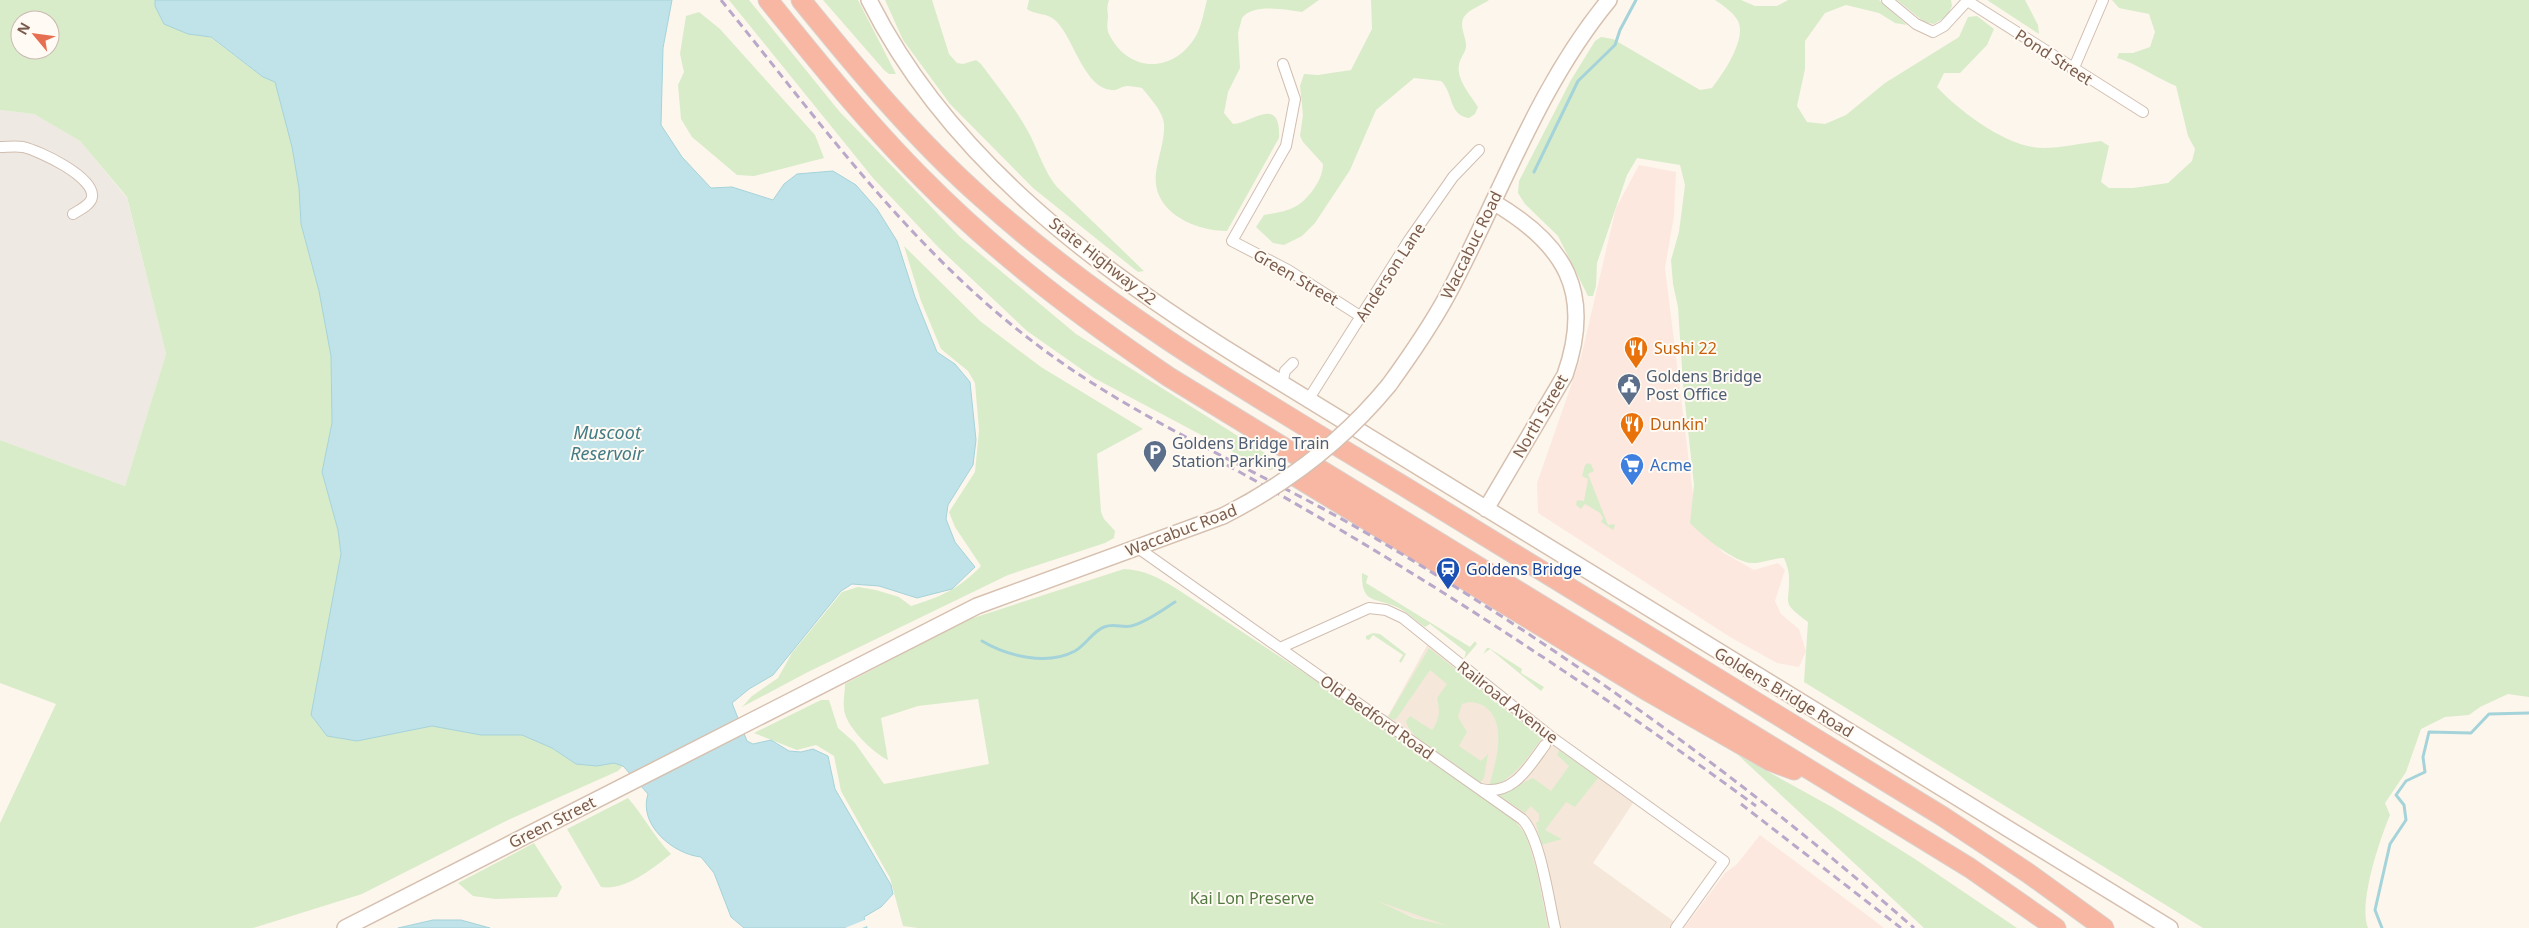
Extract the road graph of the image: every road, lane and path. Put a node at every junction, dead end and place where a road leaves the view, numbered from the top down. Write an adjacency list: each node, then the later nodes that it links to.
1 (768, 0): 26 (highway)
2 (801, 0): 32 (highway)
3 (869, 0): 17 (main road, State Highway 22)
4 (1609, 0): 13 (main road, Waccabuc Road)
5 (1887, 0): 6 (street)
6 (1966, 0): 9 (street, Pond Street)
7 (2103, 0): 9 (street)
8 (1283, 64): 15 (street, Green Street)
9 (2073, 70): 10 (street, Pond Street)
10 (2143, 112)
11 (0, 148): 14 (street)
12 (1479, 150): 15 (street, Anderson Lane)
13 (1493, 202): 20 (main road, Waccabuc Road, bridge); 21 (main road, North Street)
14 (73, 214)
15 (1360, 316): 18 (street, Anderson Lane)
16 (1293, 363): 17 (street)
17 (1282, 384): 18 (main road, State Highway 22)
18 (1308, 400): 19 (main road, State Highway 22)
19 (1399, 455): 21 (main road, Goldens Bridge Road)
20 (1293, 475): 22 (main road, Waccabuc Road, bridge); 26 (highway)
21 (1486, 508): 33 (main road, Goldens Bridge Road)
22 (1138, 548): 23 (street, Old Bedford Road); 24 (main road, Waccabuc Road)
23 (1280, 648): 27 (street, Old Bedford Road); 30 (street, Railroad Avenue)
24 (760, 716): 28 (main road, Green Street)
25 (1545, 745): 27 (street)
26 (1835, 786): 31 (highway)
27 (1478, 788): 29 (street, Old Bedford Road)
28 (345, 928)
29 (1555, 928)
30 (1676, 928)
31 (2056, 928)
32 (2104, 928)
33 (2170, 928)

